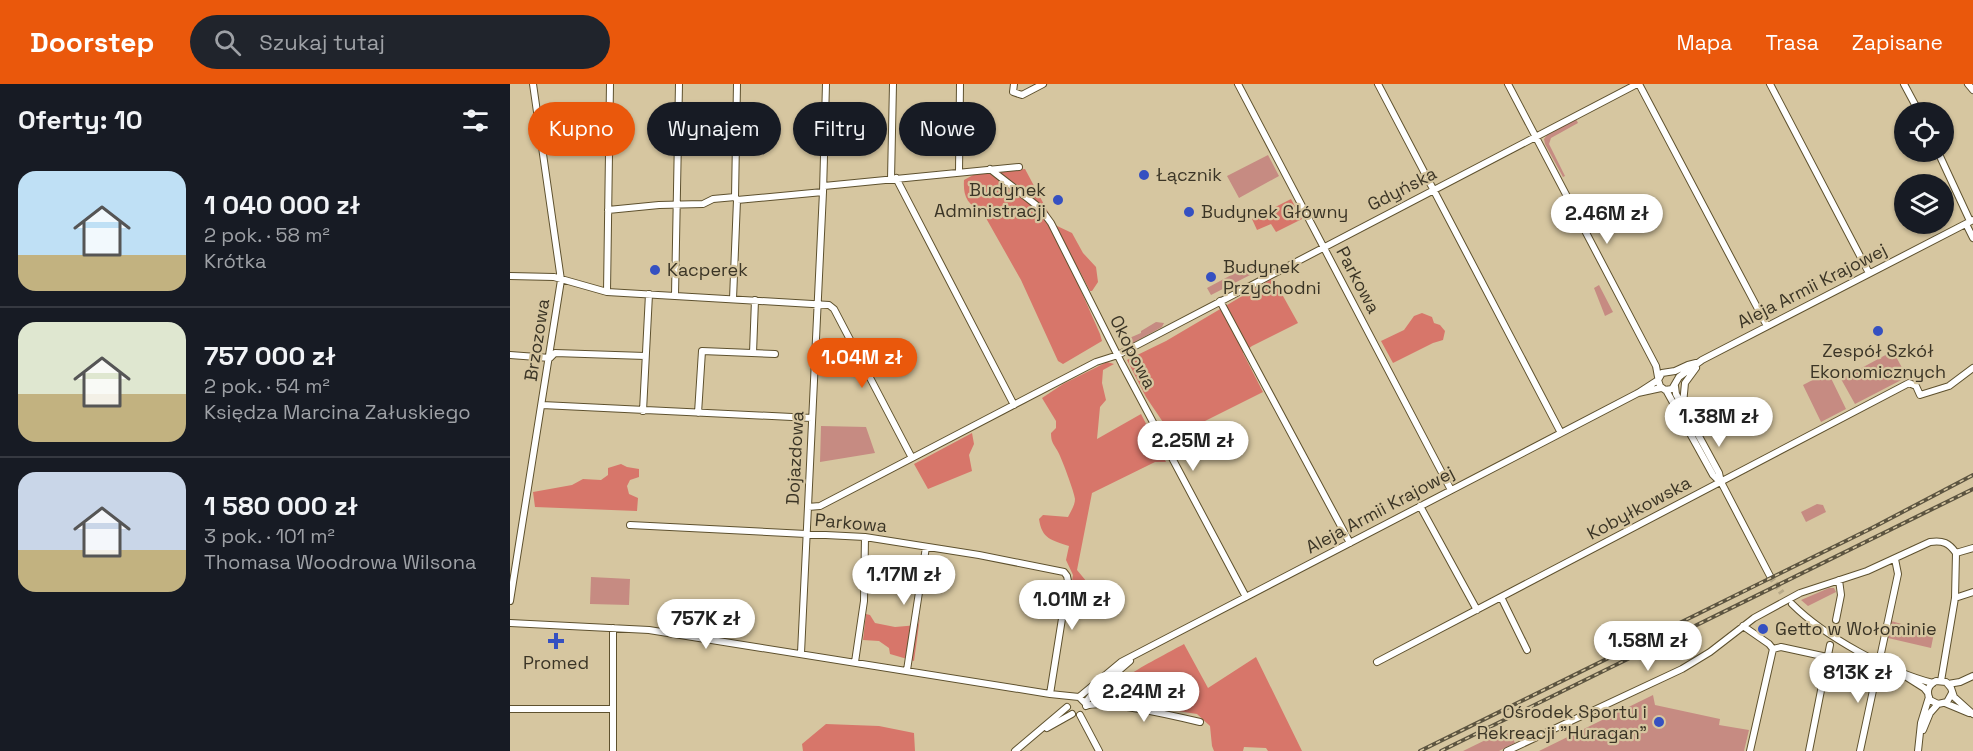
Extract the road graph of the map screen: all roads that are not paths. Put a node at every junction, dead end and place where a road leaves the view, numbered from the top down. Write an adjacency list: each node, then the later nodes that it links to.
1 (533, 84): 35 (street, Brzozowa)
2 (610, 84): 29 (street)
3 (679, 84): 28 (street)
4 (737, 84): 27 (street)
5 (826, 84): 25 (street, Dojazdowa)
6 (893, 84): 24 (street)
7 (960, 84): 23 (street)
8 (1014, 84): 9 (street)
9 (1043, 84)
10 (1238, 84): 32 (street, Parkowa)
11 (1378, 84): 26 (street)
12 (1508, 84): 19 (street)
13 (1638, 84): 19 (street, Gdyńska); 43 (street)
14 (1770, 84): 33 (street)
15 (1904, 84): 18 (street)
16 (1968, 84): 17 (street)
17 (1973, 90)
18 (1914, 102)
19 (1537, 136): 26 (street, Gdyńska); 51 (street)
20 (1943, 162): 30 (street)
21 (1019, 167): 22 (street)
22 (990, 169): 23 (street); 47 (street, Okopowa)
23 (959, 172): 24 (street)
24 (894, 178): 25 (street); 60 (street)
25 (823, 189): 27 (street); 42 (street, Dojazdowa)
26 (1433, 190): 32 (street, Gdyńska); 65 (street)
27 (736, 199): 28 (street); 39 (street)
28 (676, 205): 29 (street); 38 (street)
29 (608, 210): 36 (street)
30 (1970, 222): 31 (street); 33 (street, Aleja Armii Krajowej)
31 (1973, 238)
32 (1323, 247): 41 (street, Gdyńska); 68 (street, Parkowa)
33 (1869, 273): 43 (street, Aleja Armii Krajowej)
34 (510, 276): 35 (street)
35 (561, 280): 36 (street); 49 (street, Brzozowa)
36 (607, 292): 37 (street)
37 (649, 294): 38 (street); 48 (street)
38 (675, 295): 39 (street)
39 (733, 299): 40 (street)
40 (755, 300): 42 (street); 44 (street)
41 (1220, 302): 47 (street, Gdyńska); 74 (street)
42 (818, 303): 64 (street, Dojazdowa); 66 (street)
43 (1767, 326): 50 (street, Aleja Armii Krajowej)
44 (753, 354): 45 (street); 63 (street)
45 (775, 354)
46 (510, 355): 49 (street)
47 (1118, 355): 60 (street, Gdyńska); 82 (street, Okopowa)
48 (645, 356): 49 (street); 62 (street)
49 (550, 358): 59 (street, Brzozowa)
50 (1699, 361): 54 (street, Aleja Armii Krajowej); 56 (street, Aleja Armii Krajowej); 61 (street)
51 (1656, 366): 53 (street); 55 (street)
52 (1973, 368): 67 (street, Kobyłkowska)
53 (1664, 371): 54 (street); 55 (street, Aleja Armii Krajowej)
54 (1672, 372): 56 (street)
55 (1658, 378): 57 (street); 58 (street, Aleja Armii Krajowej)
56 (1676, 383): 57 (street, Aleja Armii Krajowej); 61 (street)
57 (1664, 389): 58 (street, Aleja Armii Krajowej); 67 (street)
58 (1638, 393): 65 (street, Aleja Armii Krajowej)
59 (542, 405): 62 (street); 85 (street, Brzozowa)
60 (1014, 405): 66 (street, Gdyńska)
61 (1684, 408): 67 (street)
62 (643, 411): 63 (street)
63 (698, 412): 64 (street)
64 (812, 418): 70 (street, Dojazdowa)
65 (1561, 433): 68 (street, Aleja Armii Krajowej)
66 (912, 458): 70 (street, Gdyńska)
67 (1721, 482): 79 (street); 83 (street, Kobyłkowska)
68 (1451, 490): 69 (street, Aleja Armii Krajowej)
69 (1420, 506): 74 (street, Aleja Armii Krajowej); 87 (street)
70 (808, 507): 72 (street, Dojazdowa)
71 (630, 525): 72 (street, Parkowa)
72 (806, 534): 73 (street, Parkowa); 95 (street, Dojazdowa)
73 (865, 537): 75 (street, Parkowa); 98 (street)
74 (1350, 543): 82 (street, Aleja Armii Krajowej)
75 (926, 547): 101 (street); 108 (street, Parkowa)
76 (1973, 548): 77 (street)
77 (1956, 553): 78 (street); 84 (street)
78 (1894, 559): 80 (street); 100 (street)
79 (1770, 576)
80 (1839, 580): 88 (street); 90 (street)
81 (1973, 592): 84 (street)
82 (1246, 597): 96 (street, Aleja Armii Krajowej)
83 (1501, 597): 87 (street, Kobyłkowska); 94 (street)
84 (1955, 598): 104 (street)
85 (510, 601)
86 (1792, 604): 100 (street)
87 (1477, 610): 99 (street, Kobyłkowska)
88 (1836, 620)
89 (510, 623): 91 (street)
90 (1743, 626): 93 (street); 122 (street)
91 (613, 628): 95 (street); 114 (street)
92 (1830, 645): 97 (street)
93 (1773, 649): 97 (street); 127 (street)
94 (1527, 650)
95 (801, 653): 98 (street)
96 (1138, 655): 110 (street, Aleja Armii Krajowej); 111 (street, Aleja Armii Krajowej)
97 (1827, 657): 128 (street)
98 (855, 662): 101 (street)
99 (1377, 662)
100 (1880, 662): 102 (street); 129 (street)
101 (907, 670): 108 (street)
102 (1901, 672): 105 (street); 109 (street)
103 (1973, 676): 106 (street)
104 (1941, 681): 105 (street); 106 (street)
105 (1933, 683): 109 (street)
106 (1948, 684): 107 (street)
107 (1952, 693): 112 (street); 118 (street)
108 (1050, 694): 110 (street); 113 (street)
109 (1928, 695): 112 (street); 120 (street)
110 (1076, 698): 111 (street); 113 (street)
111 (1085, 704): 117 (street); 119 (street)
112 (1941, 704): 118 (street); 120 (street)
113 (1067, 705): 116 (street); 121 (street)
114 (613, 709): 115 (street); 123 (street)
115 (510, 710)
116 (1072, 714): 117 (street); 121 (street)
117 (1080, 715): 125 (street)
118 (1973, 715)
119 (1200, 722)
120 (1921, 733): 130 (street)
121 (1036, 734): 124 (street)
122 (1515, 749): 126 (street)
123 (613, 751)
124 (1015, 751)
125 (1099, 751)
126 (1507, 751)
127 (1750, 751)
128 (1809, 751)
129 (1860, 751)
130 (1917, 751)

